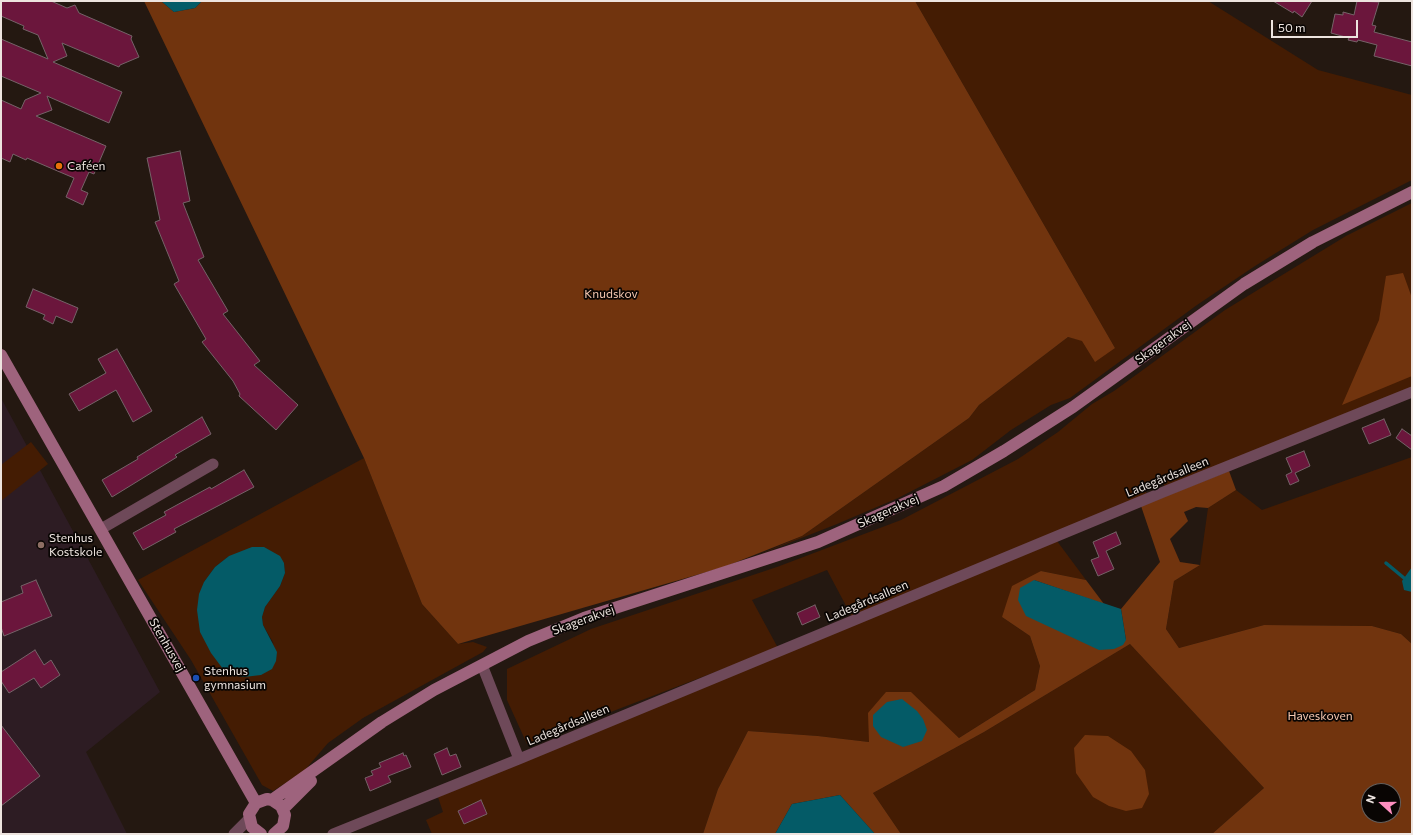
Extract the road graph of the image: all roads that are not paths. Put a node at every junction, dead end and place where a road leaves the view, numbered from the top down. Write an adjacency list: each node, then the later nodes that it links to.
1 (1412, 192): 6 (street, Skagerakvej)
2 (1, 355): 5 (street, Stenhusvej)
3 (1412, 392): 7 (street, Ladegårdsalleen)
4 (213, 464): 5 (street)
5 (101, 529): 10 (street, Stenhusvej)
6 (482, 665): 7 (street); 8 (street, Skagerakvej)
7 (519, 759): 16 (street, Ladegårdsalleen)
8 (330, 761): 9 (street, Skagerakvej); 11 (street, Skagerakvej)
9 (272, 800): 10 (street); 11 (street)
10 (256, 803): 12 (street)
11 (283, 810): 13 (street)
12 (249, 819): 14 (street); 15 (street)
13 (279, 832)
14 (234, 834)
15 (257, 834)
16 (332, 834)

